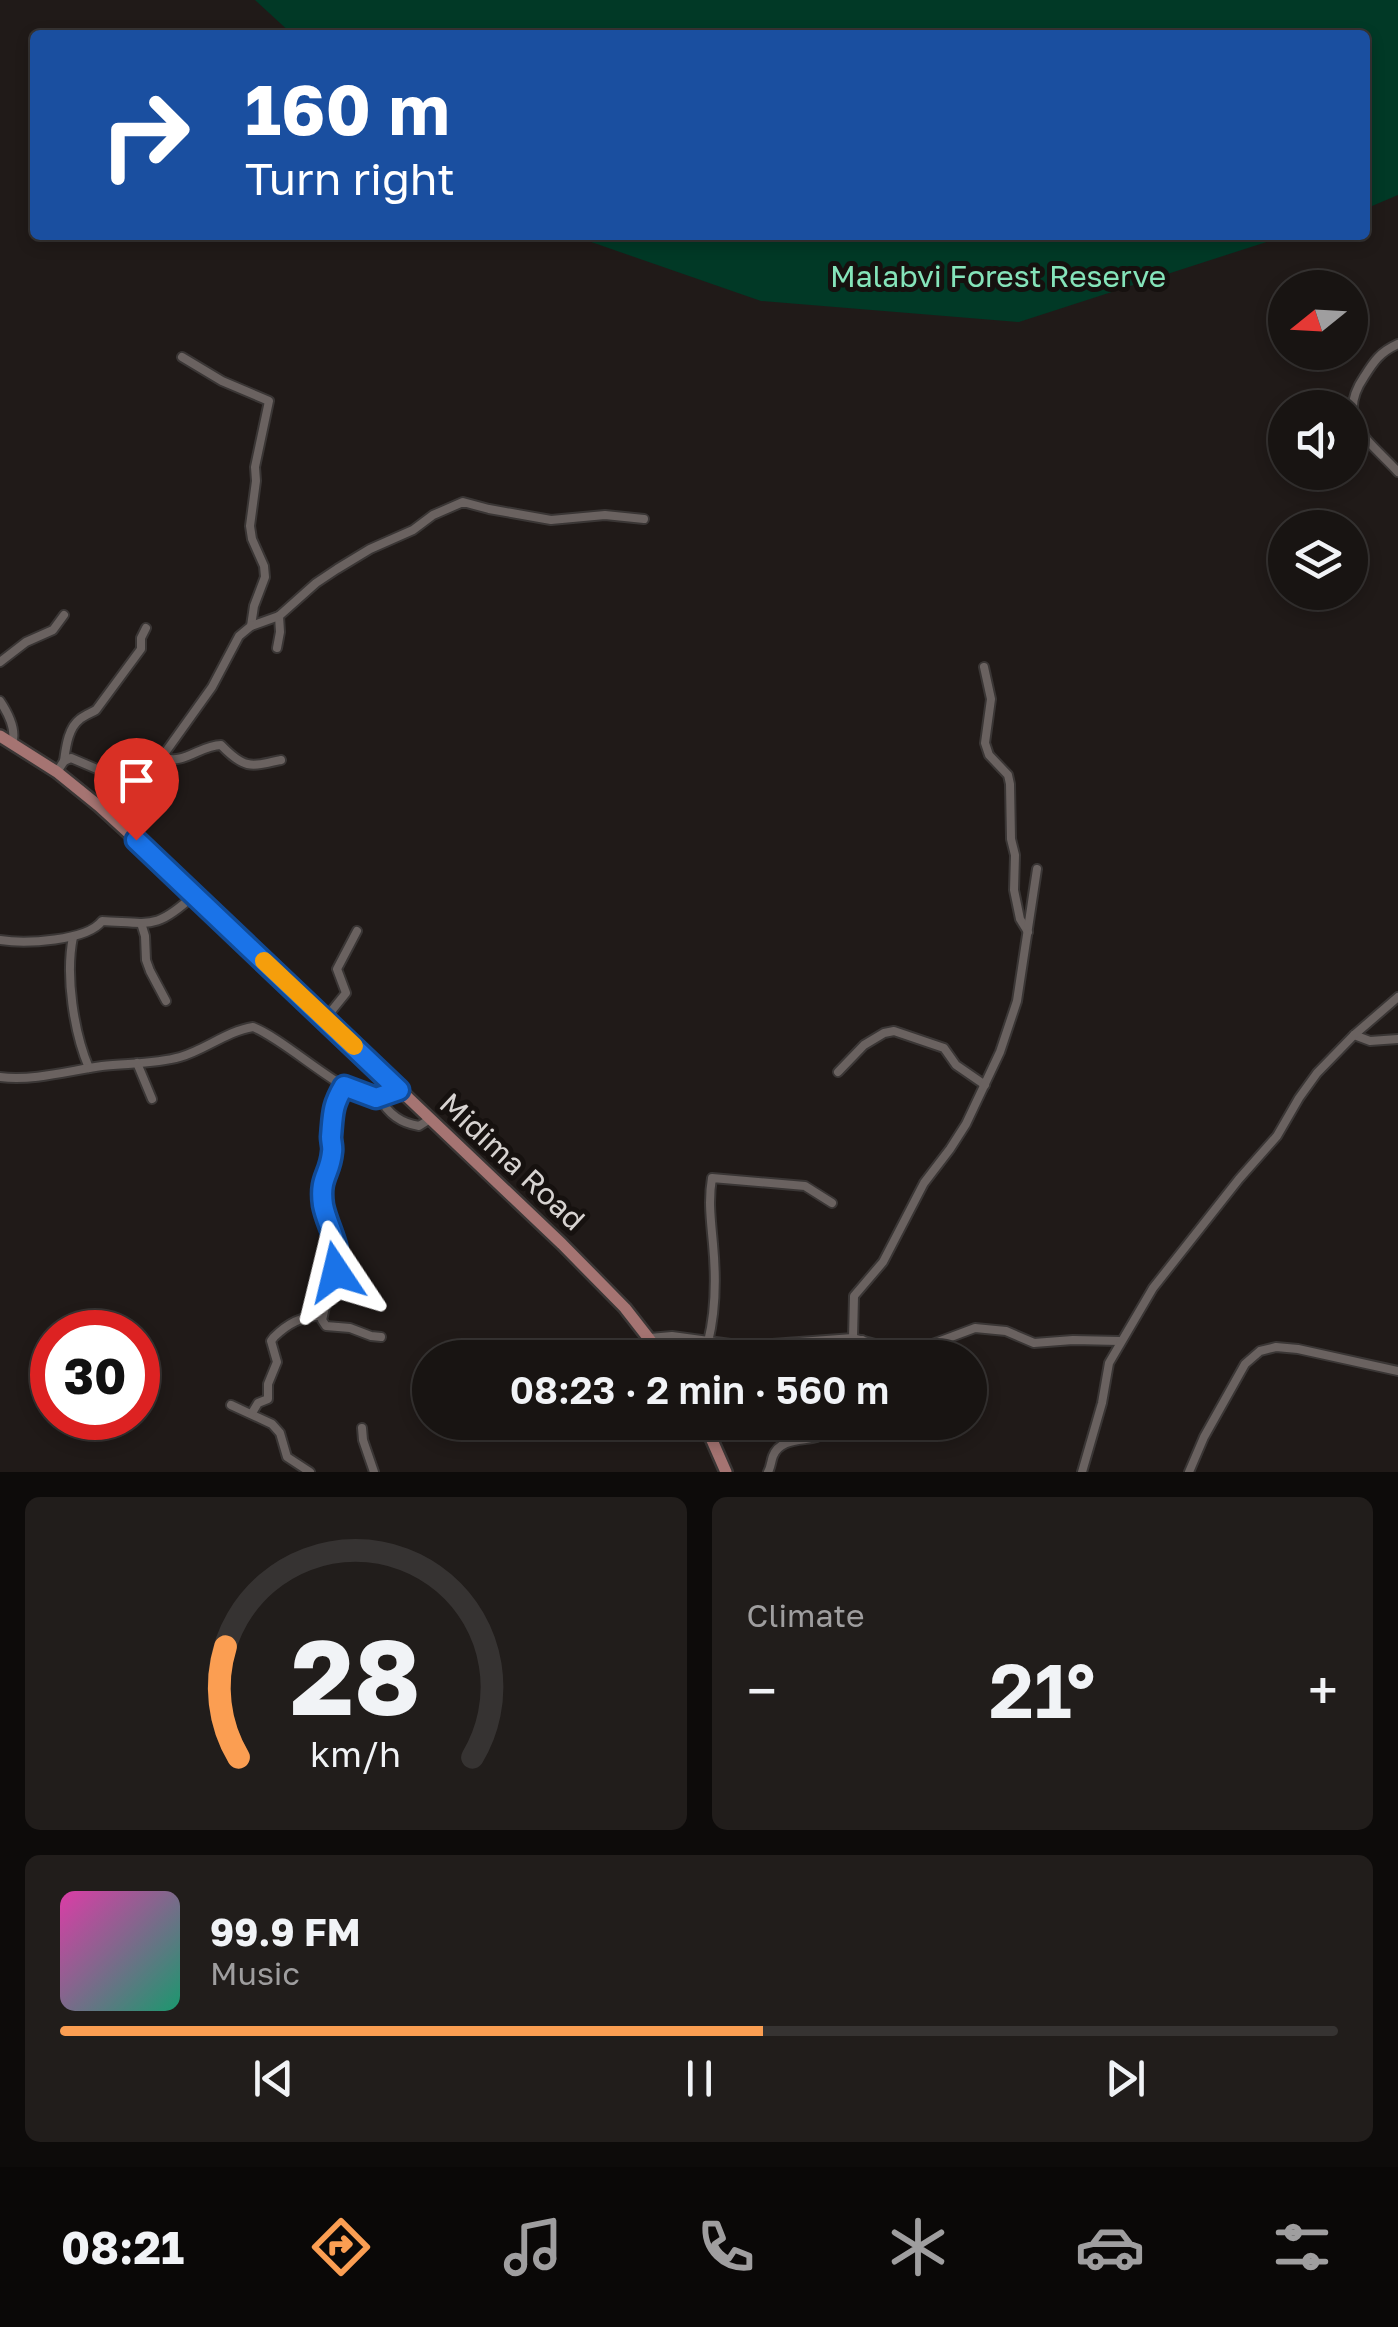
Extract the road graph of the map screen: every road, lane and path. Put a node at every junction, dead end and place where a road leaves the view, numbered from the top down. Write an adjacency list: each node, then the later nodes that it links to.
1 (1398, 344): 3 (street)
2 (182, 357): 7 (street)
3 (1398, 472)
4 (644, 519): 6 (street)
5 (64, 615): 10 (street)
6 (278, 616): 7 (street); 9 (street)
7 (251, 626): 15 (street)
8 (146, 628): 17 (street)
9 (277, 648)
10 (0, 662)
11 (984, 667): 22 (street)
12 (0, 702): 14 (street)
13 (0, 736): 14 (main road, Midima Road)
14 (12, 744): 17 (main road, Midima Road)
15 (162, 758): 16 (street); 17 (street)
16 (281, 760)
17 (61, 766): 19 (main road, Midima Road)
18 (1037, 869): 22 (street)
19 (194, 895): 20 (street); 27 (main road, Midima Road)
20 (140, 922): 23 (street); 26 (street)
21 (356, 931): 27 (street)
22 (1028, 932): 34 (street)
23 (73, 937): 24 (street); 31 (street)
24 (0, 940)
25 (1398, 998): 28 (street)
26 (166, 1001)
27 (325, 1020): 36 (main road, Midima Road)
28 (1354, 1036): 29 (street); 48 (street)
29 (1398, 1039)
30 (138, 1063): 31 (street); 35 (street); 38 (street)
31 (90, 1068): 33 (street)
32 (838, 1072): 34 (street)
33 (0, 1077)
34 (985, 1085): 44 (street)
35 (344, 1086): 37 (street); 41 (street)
36 (399, 1090): 37 (street); 39 (main road, Midima Road)
37 (380, 1098): 39 (street)
38 (152, 1099)
39 (430, 1120): 43 (main road, Midima Road)
40 (832, 1202): 46 (street)
41 (322, 1316): 42 (street); 51 (street)
42 (381, 1337)
43 (650, 1338): 45 (street)
44 (857, 1339): 47 (street); 48 (street)
45 (696, 1340)
46 (708, 1340)
47 (841, 1340)
48 (1120, 1341): 59 (street)
49 (1398, 1371): 60 (street)
50 (231, 1405): 51 (street)
51 (252, 1413): 55 (street)
52 (362, 1428): 56 (street)
53 (712, 1440): 57 (main road)
54 (800, 1440): 58 (street)
55 (310, 1472)
56 (374, 1472)
57 (726, 1472)
58 (768, 1472)
59 (1082, 1472)
60 (1189, 1472)

